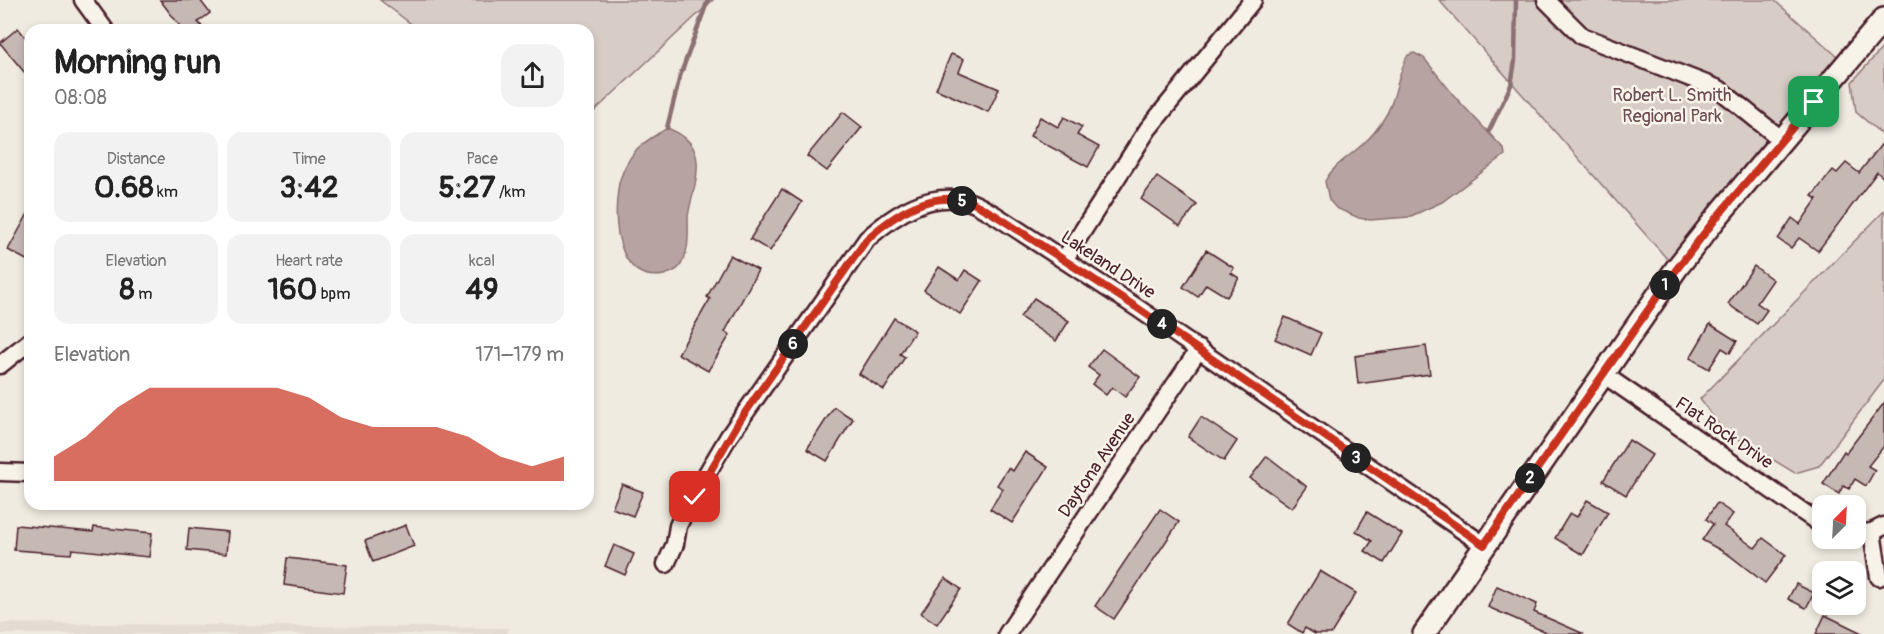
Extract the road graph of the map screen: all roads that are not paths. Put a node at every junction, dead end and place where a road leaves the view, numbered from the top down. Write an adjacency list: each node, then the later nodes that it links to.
1 (82, 0): 5 (street)
2 (1253, 0): 7 (street)
3 (1546, 0): 6 (street)
4 (1884, 19): 6 (main road)
5 (100, 24)
6 (1782, 140): 11 (main road)
7 (1064, 260): 9 (street, Lakeland Drive); 17 (street, Lakeland Drive)
8 (24, 346): 10 (street)
9 (1199, 349): 16 (street, Lakeland Drive); 20 (street, Daytona Avenue)
10 (0, 364)
11 (1603, 374): 14 (street, Flat Rock Drive); 16 (main road)
12 (0, 472): 13 (street)
13 (24, 473)
14 (1812, 518)
15 (1870, 531): 18 (street)
16 (1484, 545): 19 (main road)
17 (666, 564)
18 (1879, 577)
19 (1431, 632)
20 (1007, 634)

